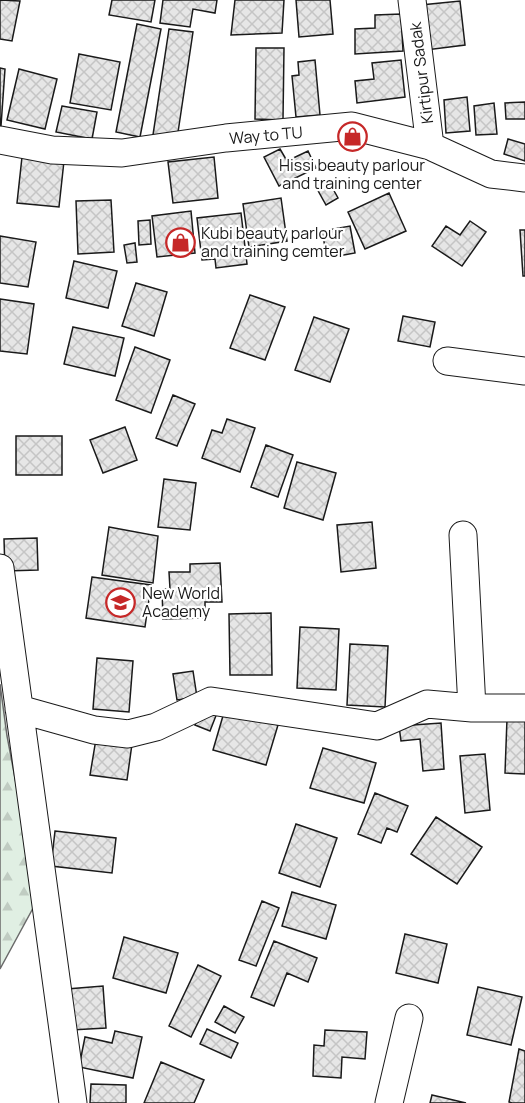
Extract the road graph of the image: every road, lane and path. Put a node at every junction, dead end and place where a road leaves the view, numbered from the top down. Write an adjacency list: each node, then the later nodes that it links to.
1 (412, 0): 3 (street, Kirtipur Sadak)
2 (0, 140): 3 (street, Way to TU)
3 (430, 146): 4 (street, Way to TU)
4 (525, 178)
5 (447, 361): 6 (street)
6 (525, 370)
7 (463, 535): 9 (street)
8 (0, 568): 11 (street)
9 (472, 708): 10 (street); 11 (street)
10 (525, 708)
11 (19, 709): 13 (street)
12 (409, 1018): 14 (street)
13 (73, 1103)
14 (389, 1103)

